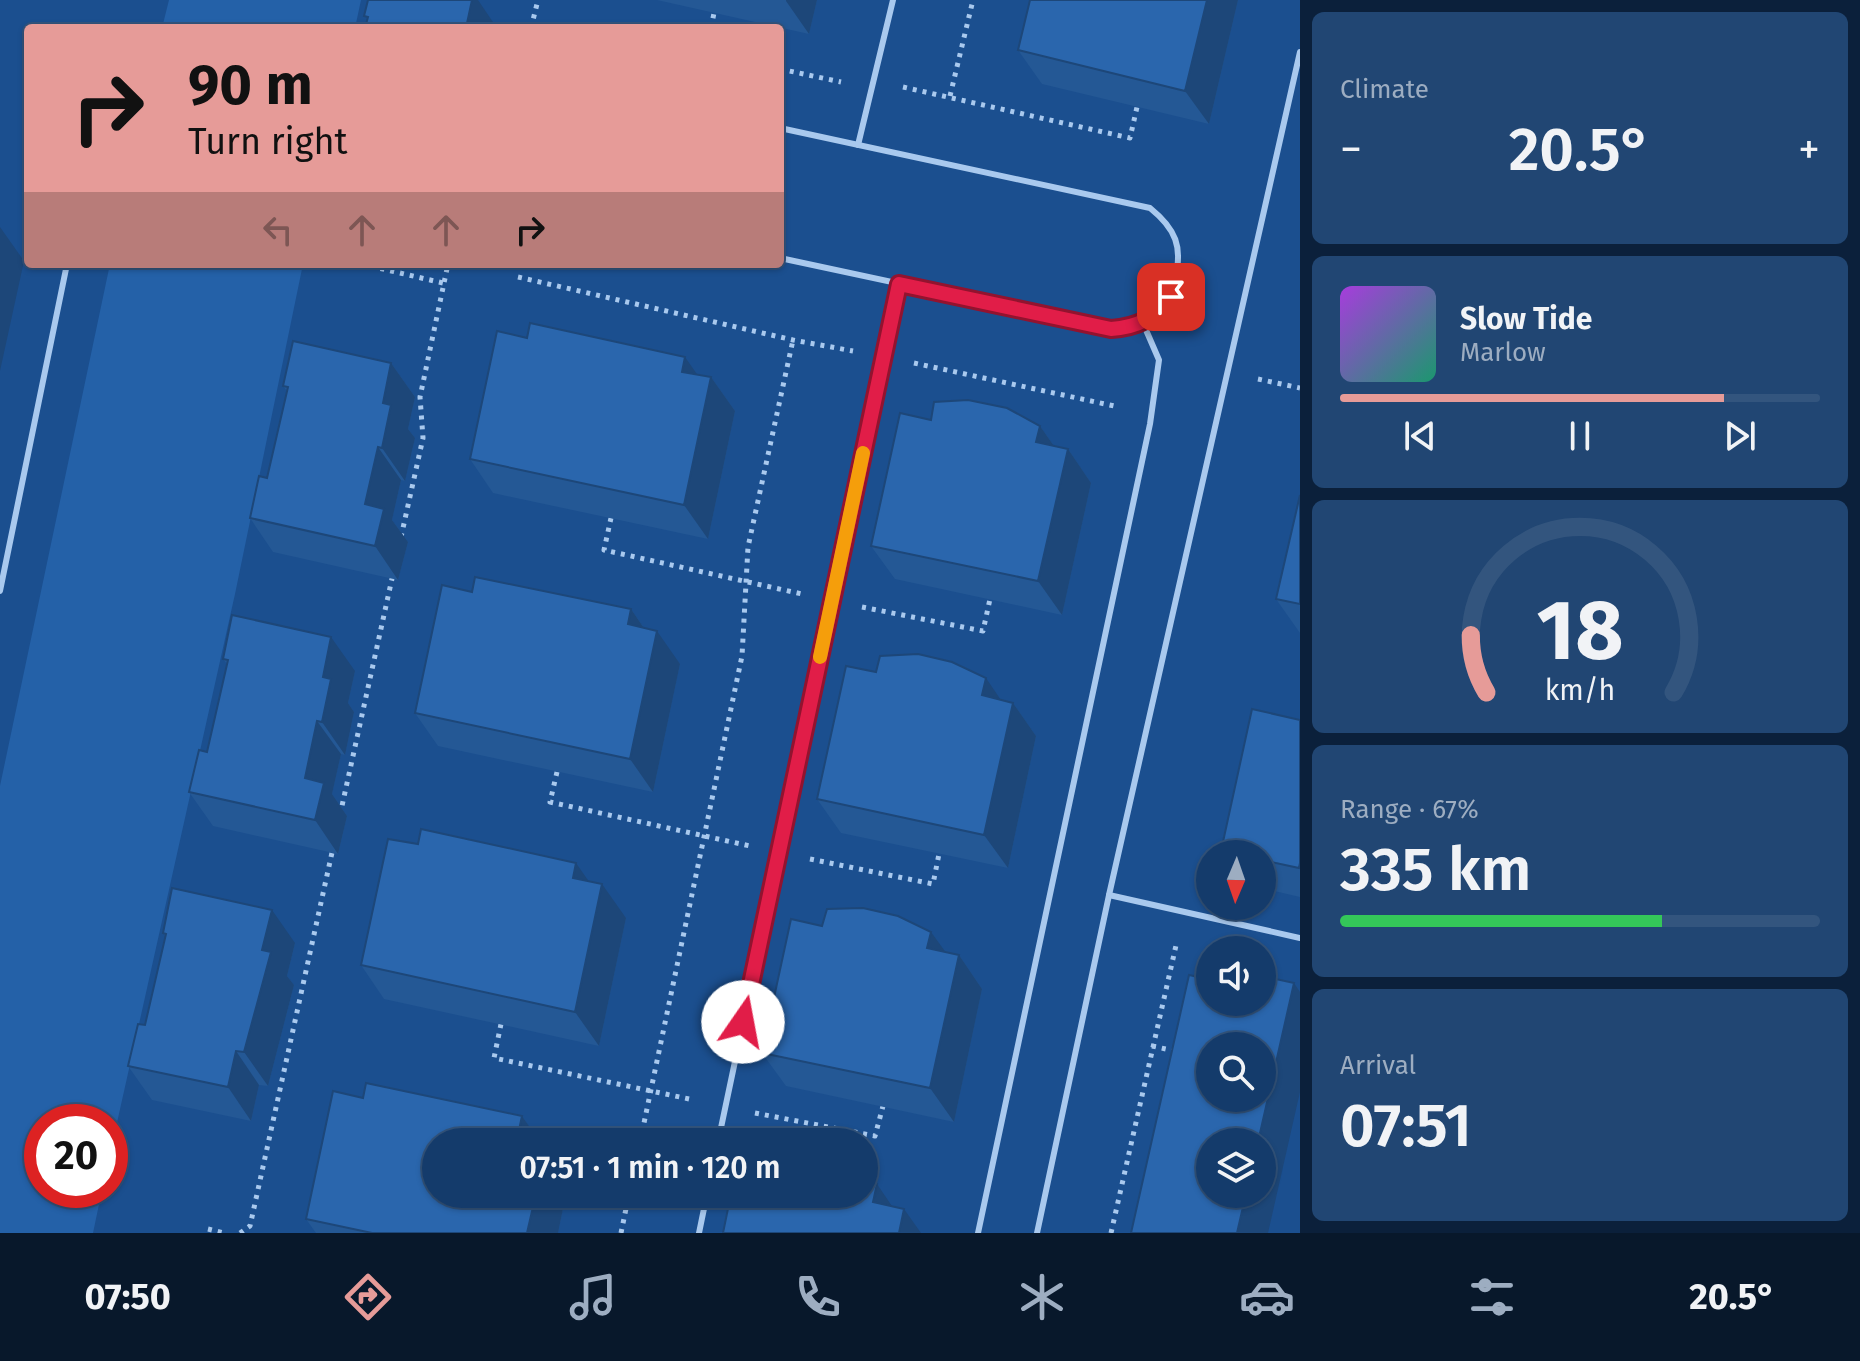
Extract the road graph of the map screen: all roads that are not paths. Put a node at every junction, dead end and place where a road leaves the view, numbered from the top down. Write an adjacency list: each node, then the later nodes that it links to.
1 (893, 0): 4 (lane)
2 (1300, 52): 10 (lane)
3 (784, 129): 4 (lane)
4 (858, 145): 8 (lane)
5 (784, 259): 7 (lane)
6 (66, 268): 9 (lane)
7 (899, 284): 8 (lane); 12 (lane)
8 (1143, 323): 15 (lane)
9 (0, 591)
10 (1109, 895): 11 (lane); 16 (lane)
11 (1300, 938)
12 (721, 1128)
13 (704, 1208): 14 (lane)
14 (699, 1233)
15 (978, 1233)
16 (1037, 1233)

